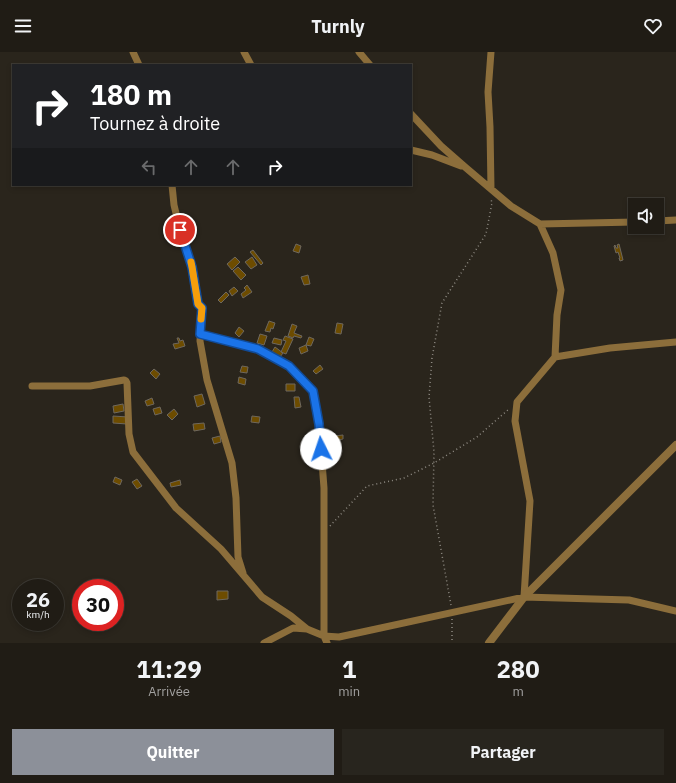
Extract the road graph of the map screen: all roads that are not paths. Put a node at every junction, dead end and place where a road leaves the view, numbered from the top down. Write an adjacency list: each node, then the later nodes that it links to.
1 (133, 52): 5 (street)
2 (244, 52): 6 (street)
3 (359, 52): 7 (street)
4 (492, 52): 12 (street)
5 (139, 64)
6 (250, 64)
7 (369, 64)
8 (412, 115): 10 (street)
9 (412, 150): 10 (street)
10 (465, 167): 12 (street)
11 (172, 186): 17 (street)
12 (491, 189): 16 (street)
13 (676, 220): 14 (street)
14 (664, 221)
15 (628, 222): 16 (street)
16 (540, 224): 19 (street)
17 (200, 334): 22 (street); 26 (street)
18 (676, 342): 19 (street)
19 (555, 357): 23 (street)
20 (32, 386): 22 (street)
21 (676, 445): 23 (street)
22 (245, 577): 25 (street)
23 (524, 597): 24 (street); 26 (street); 28 (street)
24 (676, 611)
25 (307, 629): 26 (street); 27 (street)
26 (326, 639)
27 (264, 643)
28 (489, 643)

